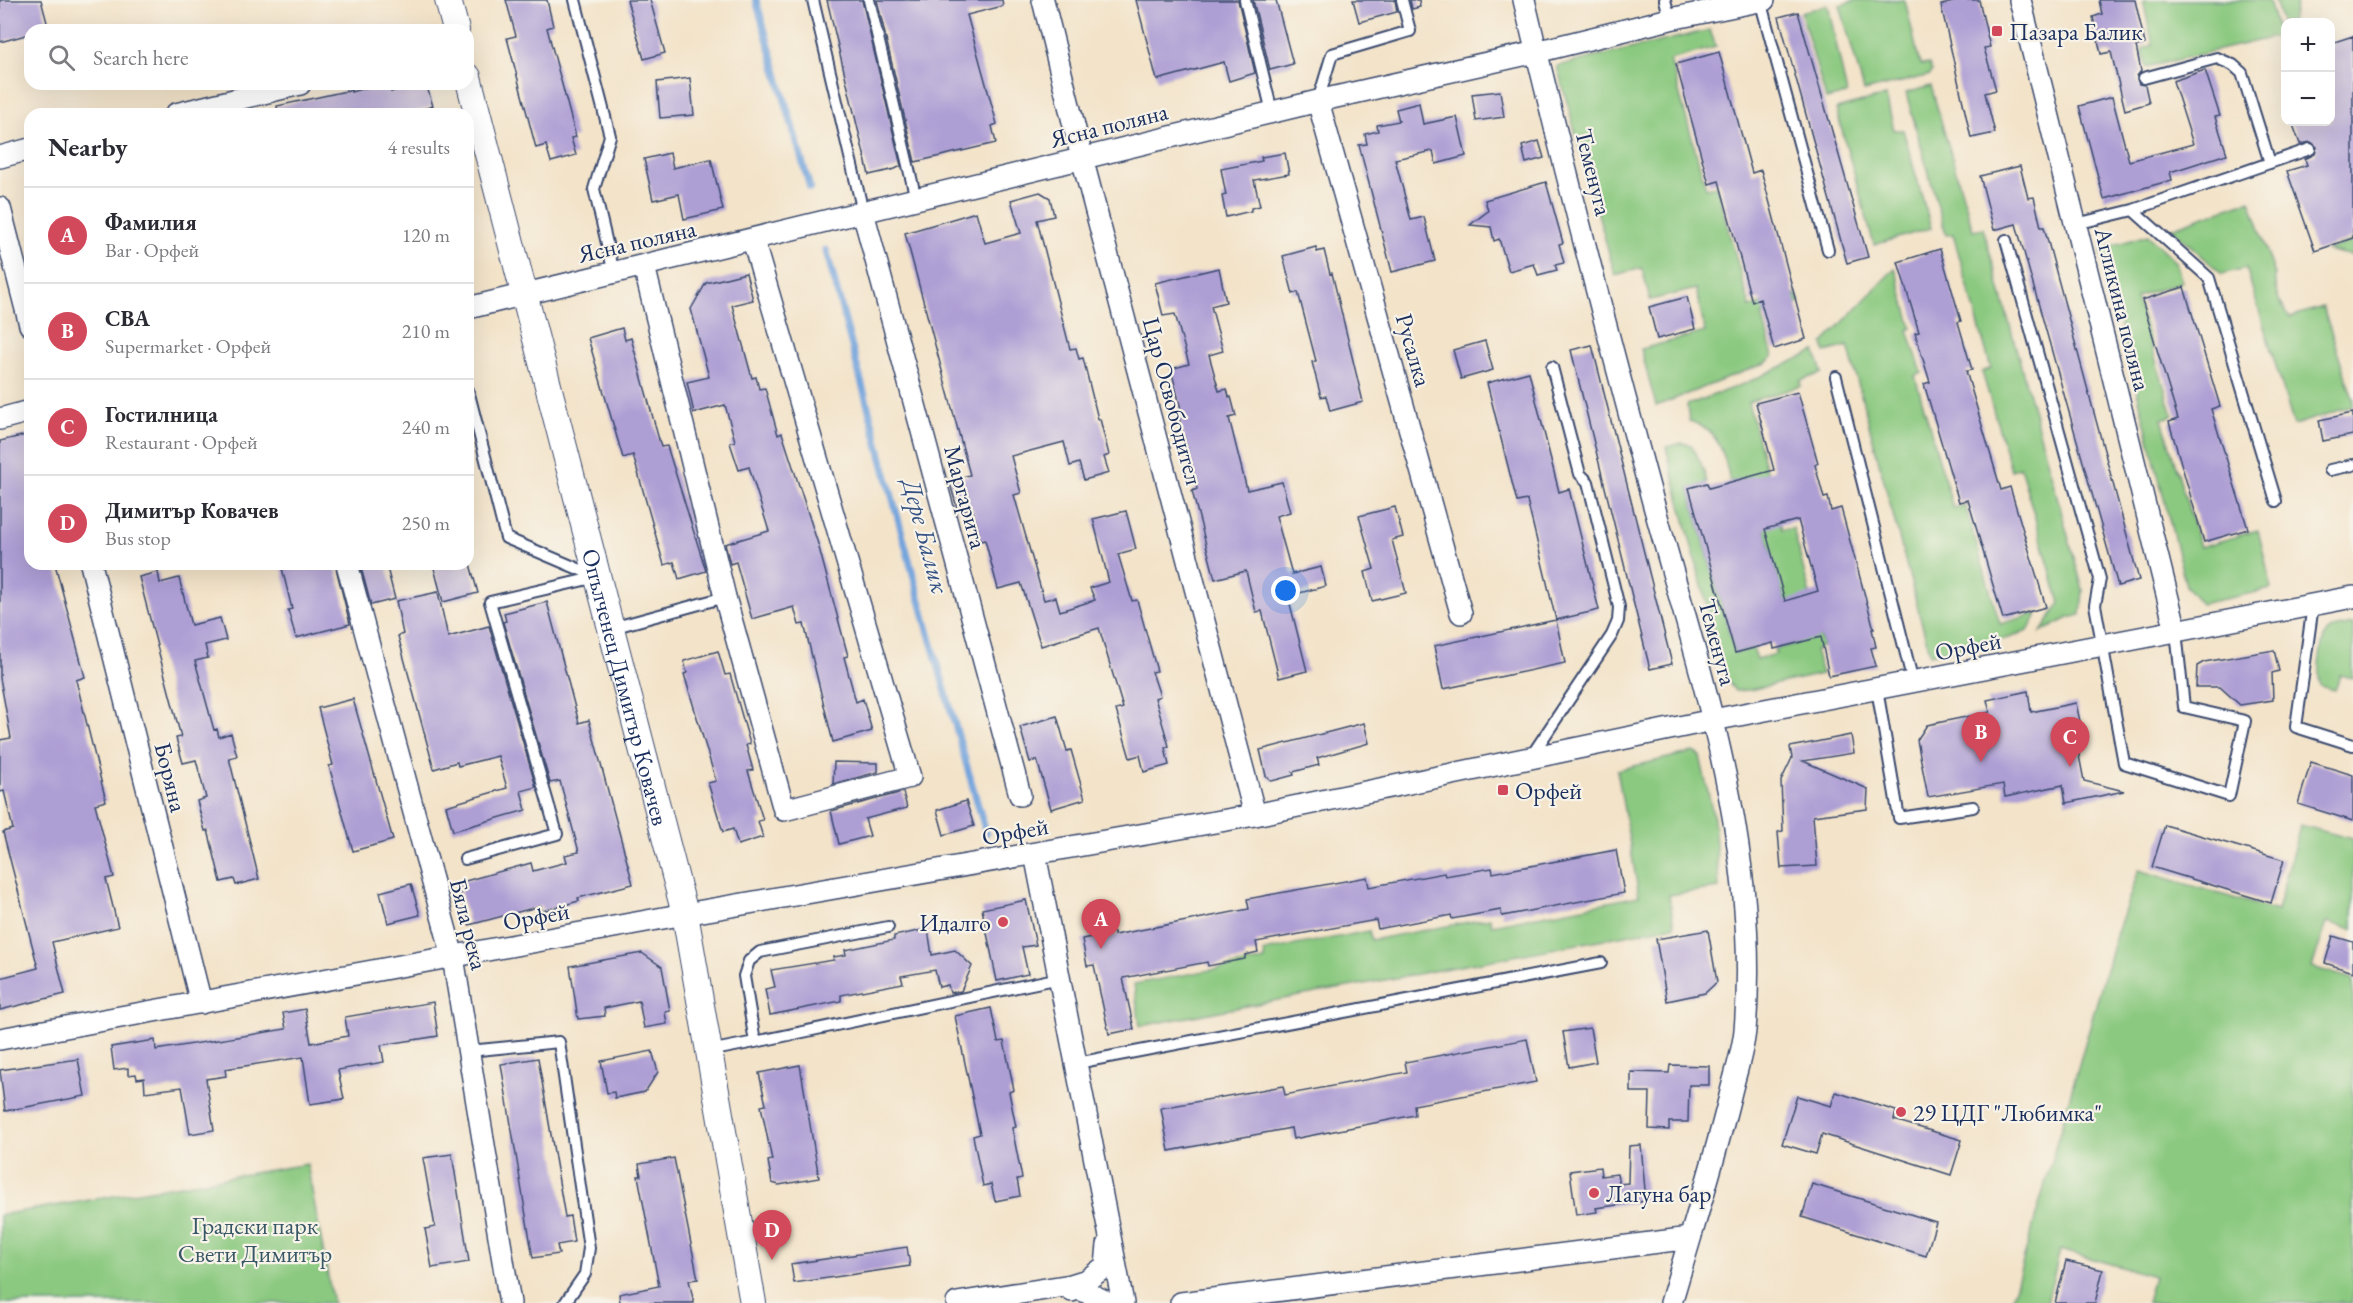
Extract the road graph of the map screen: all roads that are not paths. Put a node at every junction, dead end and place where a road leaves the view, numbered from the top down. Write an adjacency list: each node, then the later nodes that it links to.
1 (448, 0): 12 (street)
2 (575, 0): 34 (lane)
3 (813, 0): 28 (lane)
4 (869, 0): 25 (lane)
5 (1043, 0): 23 (street, Цар Освободител)
6 (1245, 0): 19 (lane)
7 (1402, 0): 17 (lane)
8 (1524, 0): 13 (street, Теменуга)
9 (1761, 0): 11 (street, Ясна поляна); 32 (lane)
10 (2020, 0): 29 (street, Агликина поляна)
11 (1667, 9): 13 (street, Ясна поляна)
12 (454, 24)
13 (1536, 52): 17 (street, Ясна поляна); 58 (street, Теменуга)
14 (2144, 78): 24 (lane)
15 (275, 90): 18 (street)
16 (471, 90): 35 (street, Опълченец Димитър Ковачев)
17 (1318, 101): 19 (street, Ясна поляна); 52 (street, Русалка)
18 (201, 108)
19 (1272, 112): 23 (street, Ясна поляна)
20 (2310, 149): 24 (lane)
21 (24, 150): 22 (street)
22 (0, 156)
23 (1082, 158): 25 (street, Ясна поляна); 63 (street, Цар Освободител)
24 (2270, 162): 27 (lane)
25 (916, 199): 28 (street, Ясна поляна)
26 (0, 208): 36 (street)
27 (2133, 210): 29 (lane); 45 (lane)
28 (863, 212): 30 (street, Ясна поляна); 61 (street, Маргарита)
29 (2076, 224): 54 (street, Агликина поляна)
30 (753, 240): 33 (street, Ясна поляна); 49 (street)
31 (2006, 240): 55 (lane)
32 (1828, 250)
33 (644, 266): 34 (street, Ясна поляна); 49 (street)
34 (614, 273): 35 (street, Ясна поляна)
35 (525, 294): 37 (street, Ясна поляна); 48 (street, Опълченец Димитър Ковачев)
36 (24, 302)
37 (474, 307)
38 (1552, 367): 60 (lane)
39 (1836, 377): 56 (lane)
40 (24, 412): 42 (street)
41 (474, 413): 48 (lane)
42 (0, 418)
43 (2353, 465): 44 (lane)
44 (2330, 470)
45 (2276, 501)
46 (93, 570): 71 (street, Боряна)
47 (349, 570): 68 (street, Бяла река)
48 (598, 577): 53 (street, Опълченец Димитър Ковачев); 65 (lane)
49 (725, 597): 53 (lane)
50 (2353, 597): 51 (street, Орфей)
51 (2313, 605): 54 (street, Орфей); 59 (lane)
52 (1461, 613)
53 (612, 628): 66 (street, Опълченец Димитър Ковачев)
54 (2176, 631): 55 (street, Орфей); 55 (lane)
55 (2102, 646): 56 (street, Орфей)
56 (1913, 682): 57 (street, Орфей)
57 (1877, 689): 58 (street, Орфей); 62 (lane)
58 (1713, 720): 60 (street, Орфей); 78 (street, Теменуга)
59 (2353, 745)
60 (1530, 758): 63 (street, Орфей)
61 (1020, 795)
62 (1973, 807)
63 (1255, 815): 64 (street, Орфей)
64 (1035, 854): 66 (street, Орфей); 70 (street)
65 (465, 859)
66 (685, 914): 68 (street, Орфей); 75 (street, Опълченец Димитър Ковачев)
67 (888, 927): 73 (lane)
68 (453, 957): 71 (street, Орфей); 74 (street, Бяла река)
69 (1601, 963): 76 (lane)
70 (1060, 978): 73 (lane); 76 (street)
71 (201, 1003): 72 (street, Орфей)
72 (0, 1039)
73 (755, 1042): 75 (lane)
74 (469, 1051): 80 (street, Бяла река); 81 (lane)
75 (709, 1051): 82 (street, Опълченец Димитър Ковачев)
76 (1077, 1063): 77 (street)
77 (1109, 1236): 79 (street); 85 (street)
78 (1690, 1238): 86 (street); 87 (street, Теменуга)
79 (1072, 1294): 83 (street); 84 (street)
80 (510, 1303)
81 (565, 1303)
82 (753, 1303)
83 (957, 1303)
84 (1109, 1303)
85 (1123, 1303)
86 (1181, 1303)
87 (1671, 1303)

